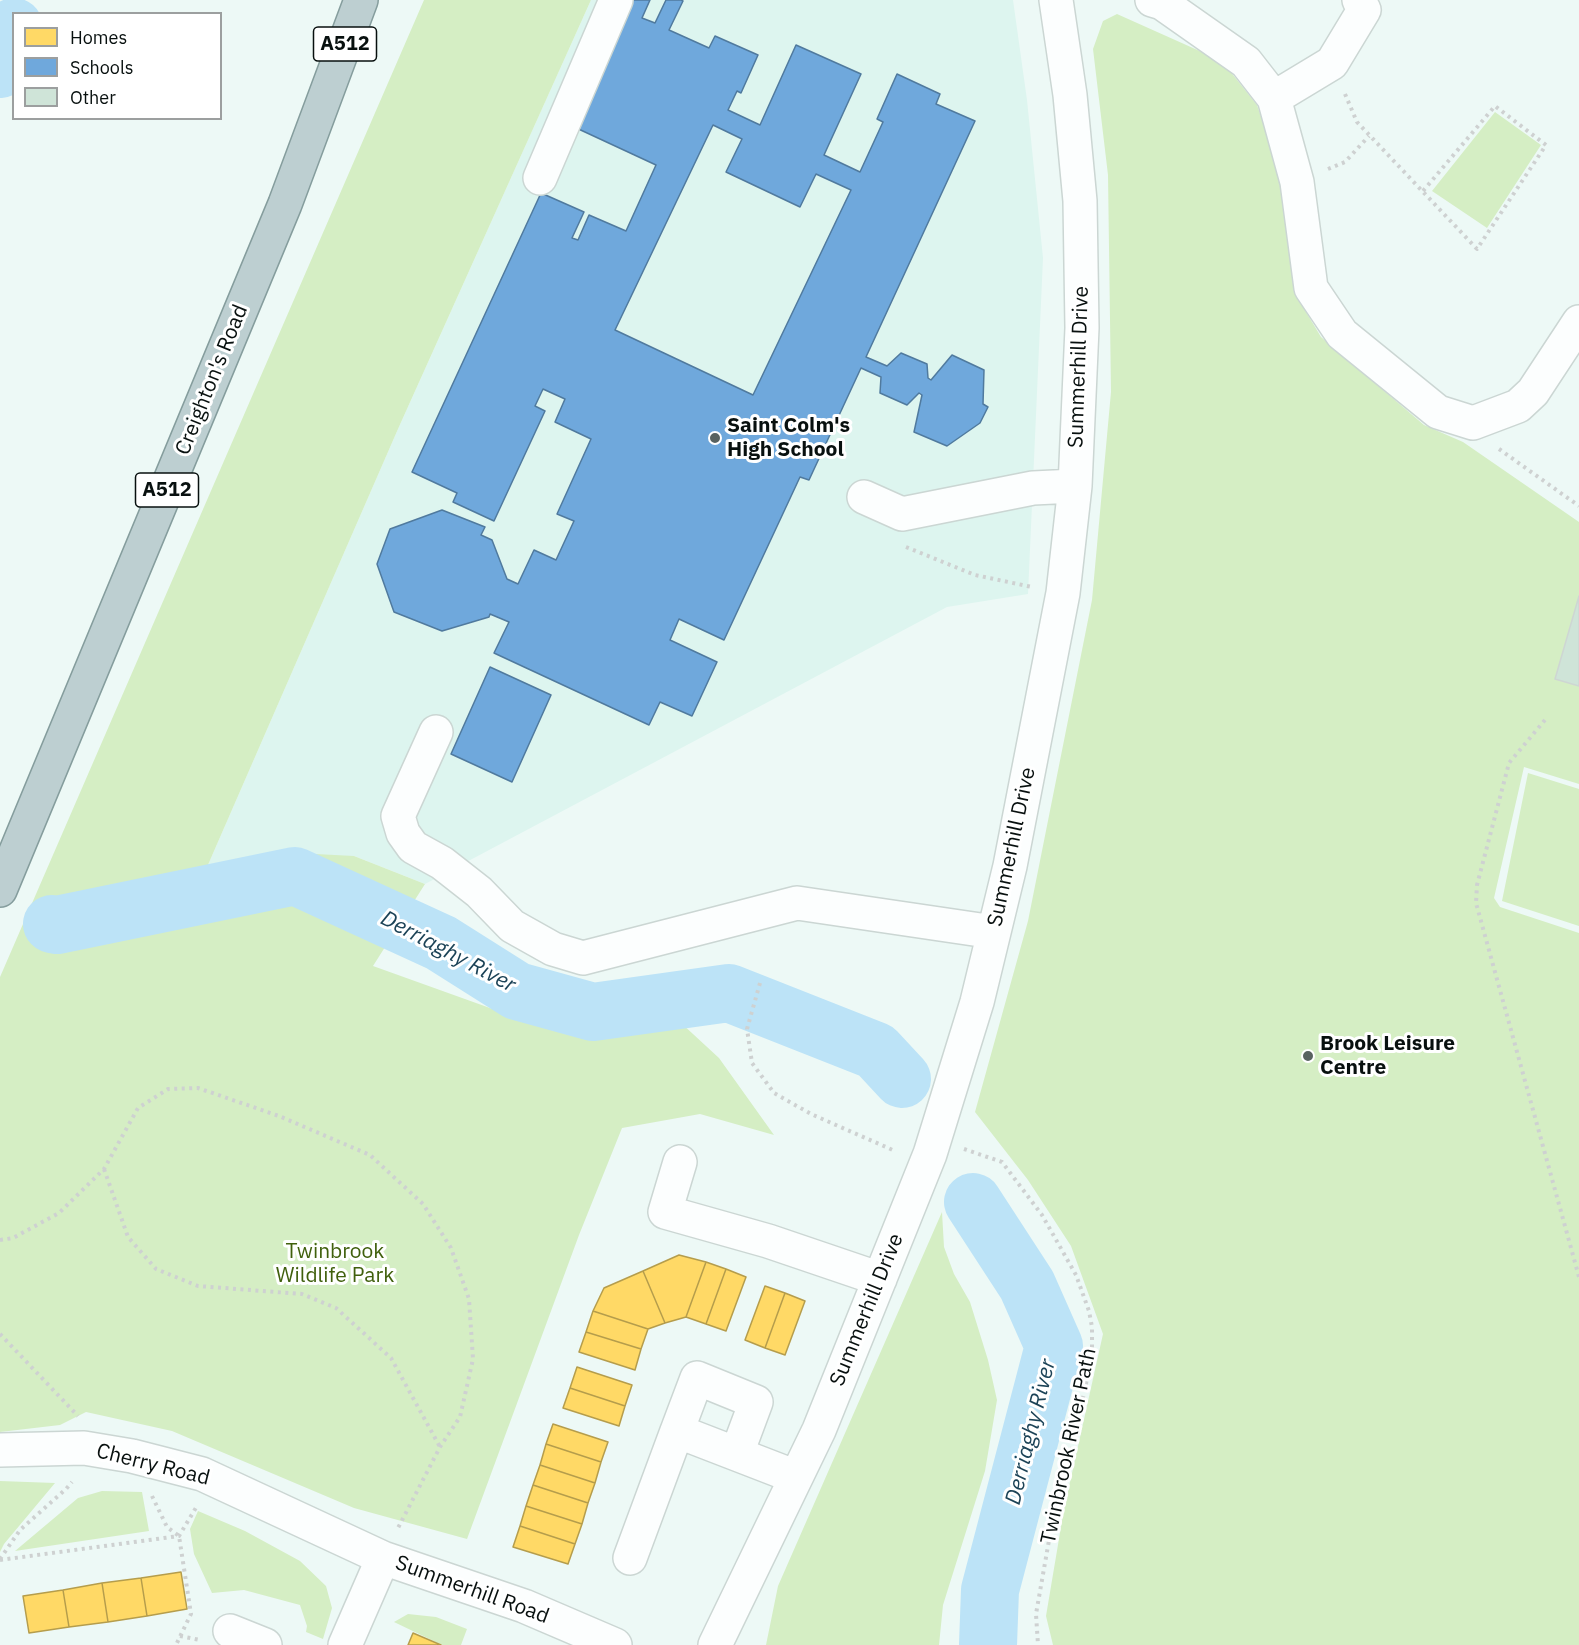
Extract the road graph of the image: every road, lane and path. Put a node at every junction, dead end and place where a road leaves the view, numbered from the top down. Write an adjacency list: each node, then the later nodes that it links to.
1 (361, 0): 21 (highway, Creighton's Road / A512)
2 (616, 0): 9 (street)
3 (1152, 0): 7 (street)
4 (1359, 0): 6 (street)
5 (1060, 1): 14 (street, Summerhill Drive)
6 (1332, 63): 7 (street); 8 (path)
7 (1274, 98): 10 (street)
8 (1369, 136): 10 (path); 11 (path)
9 (540, 178)
10 (1297, 182): 13 (street)
11 (1423, 191): 11 (path)
12 (1579, 322): 13 (street)
13 (1473, 423): 16 (path)
14 (1075, 486): 15 (street); 18 (street, Summerhill Drive)
15 (864, 497)
16 (1579, 506)
17 (897, 544): 18 (path)
18 (1063, 593): 22 (street, Summerhill Drive)
19 (1545, 720): 28 (path)
20 (436, 732): 22 (street)
21 (0, 890)
22 (994, 932): 24 (street, Summerhill Drive)
23 (760, 983): 24 (path, Twinbrook River Path)
24 (931, 1151): 29 (street, Summerhill Drive); 49 (path, Twinbrook River Path)
25 (680, 1162): 29 (street)
26 (104, 1169): 27 (path); 31 (path); 31 (path)
27 (0, 1240)
28 (1579, 1277)
29 (880, 1279): 35 (street, Summerhill Drive)
30 (677, 1431): 33 (street); 33 (street); 41 (street)
31 (441, 1447): 40 (path)
32 (0, 1450): 38 (street, Cherry Road)
33 (737, 1453): 35 (street)
34 (76, 1476): 42 (path)
35 (796, 1477): 48 (street, Summerhill Drive)
36 (148, 1487): 39 (path)
37 (199, 1504): 39 (path)
38 (329, 1534): 40 (street, Summerhill Road)
39 (179, 1536): 42 (path); 44 (path)
40 (383, 1558): 46 (street); 47 (street, Summerhill Road)
41 (630, 1558)
42 (0, 1559)
43 (230, 1631): 45 (street)
44 (176, 1645)
45 (265, 1645)
46 (345, 1645)
47 (615, 1645)
48 (715, 1645)
49 (1038, 1645)

